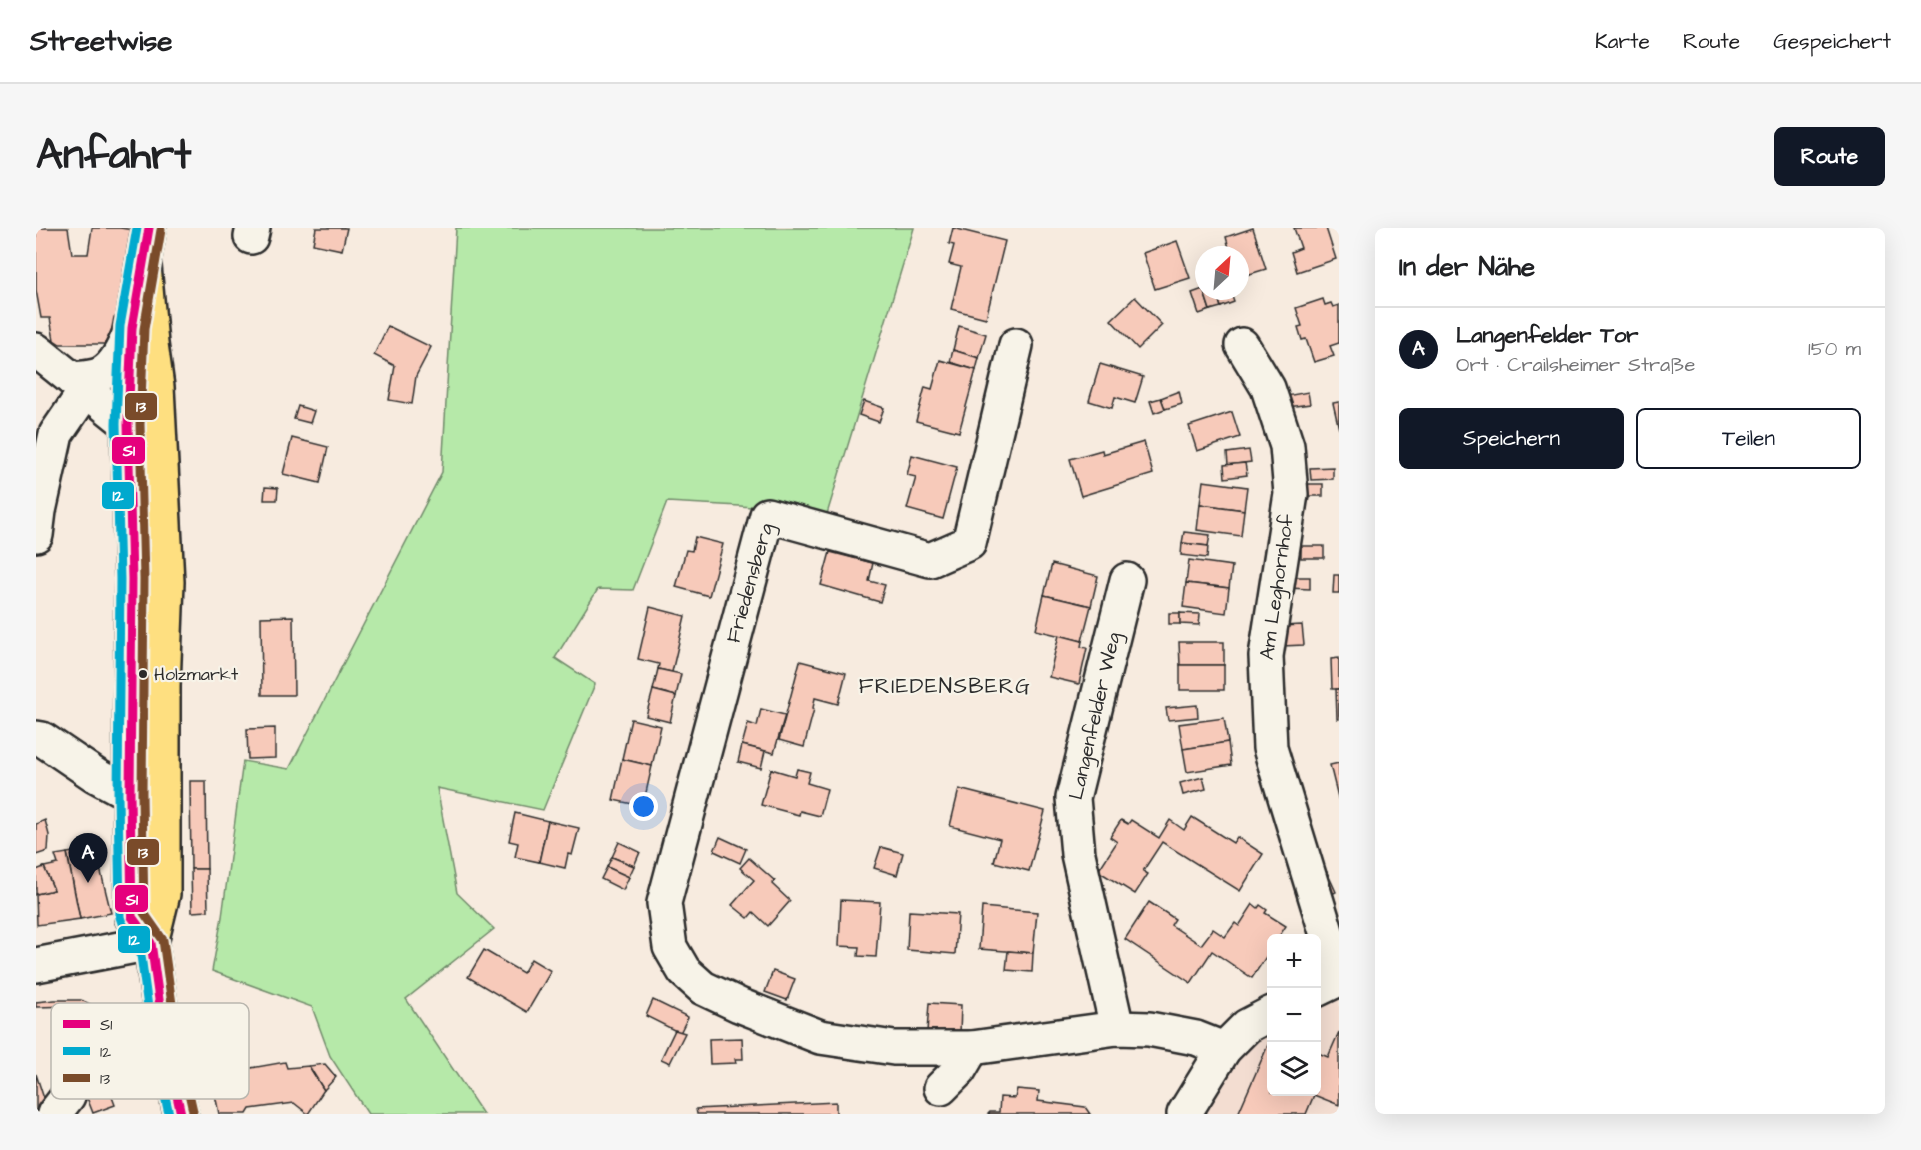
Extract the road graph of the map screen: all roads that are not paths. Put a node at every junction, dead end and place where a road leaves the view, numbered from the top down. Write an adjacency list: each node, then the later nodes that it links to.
1 (149, 228): 2 (main road)
2 (144, 266): 3 (main road); 9 (main road)
3 (132, 328): 7 (street); 8 (main road)
4 (1016, 345): 22 (street, Friedensberg)
5 (1242, 345): 16 (street, Am Leghornhof)
6 (38, 347): 7 (street)
7 (79, 385): 8 (street); 10 (street)
8 (128, 424): 9 (main road); 13 (main road)
9 (162, 467): 14 (main road)
10 (36, 536)
11 (1127, 580): 21 (street, Langenfelder Weg)
12 (36, 738): 13 (street)
13 (130, 794): 14 (main road)
14 (151, 943): 15 (street); 19 (main road)
15 (36, 965)
16 (1339, 974)
17 (1339, 979): 18 (street)
18 (1321, 988)
19 (159, 1003)
20 (1267, 1016): 23 (street)
21 (1117, 1028): 22 (street); 23 (street)
22 (972, 1048): 24 (street)
23 (1224, 1049): 29 (street)
24 (941, 1088)
25 (66, 1099): 27 (street)
26 (178, 1099): 28 (main road)
27 (54, 1114)
28 (181, 1114)
29 (1184, 1114)

